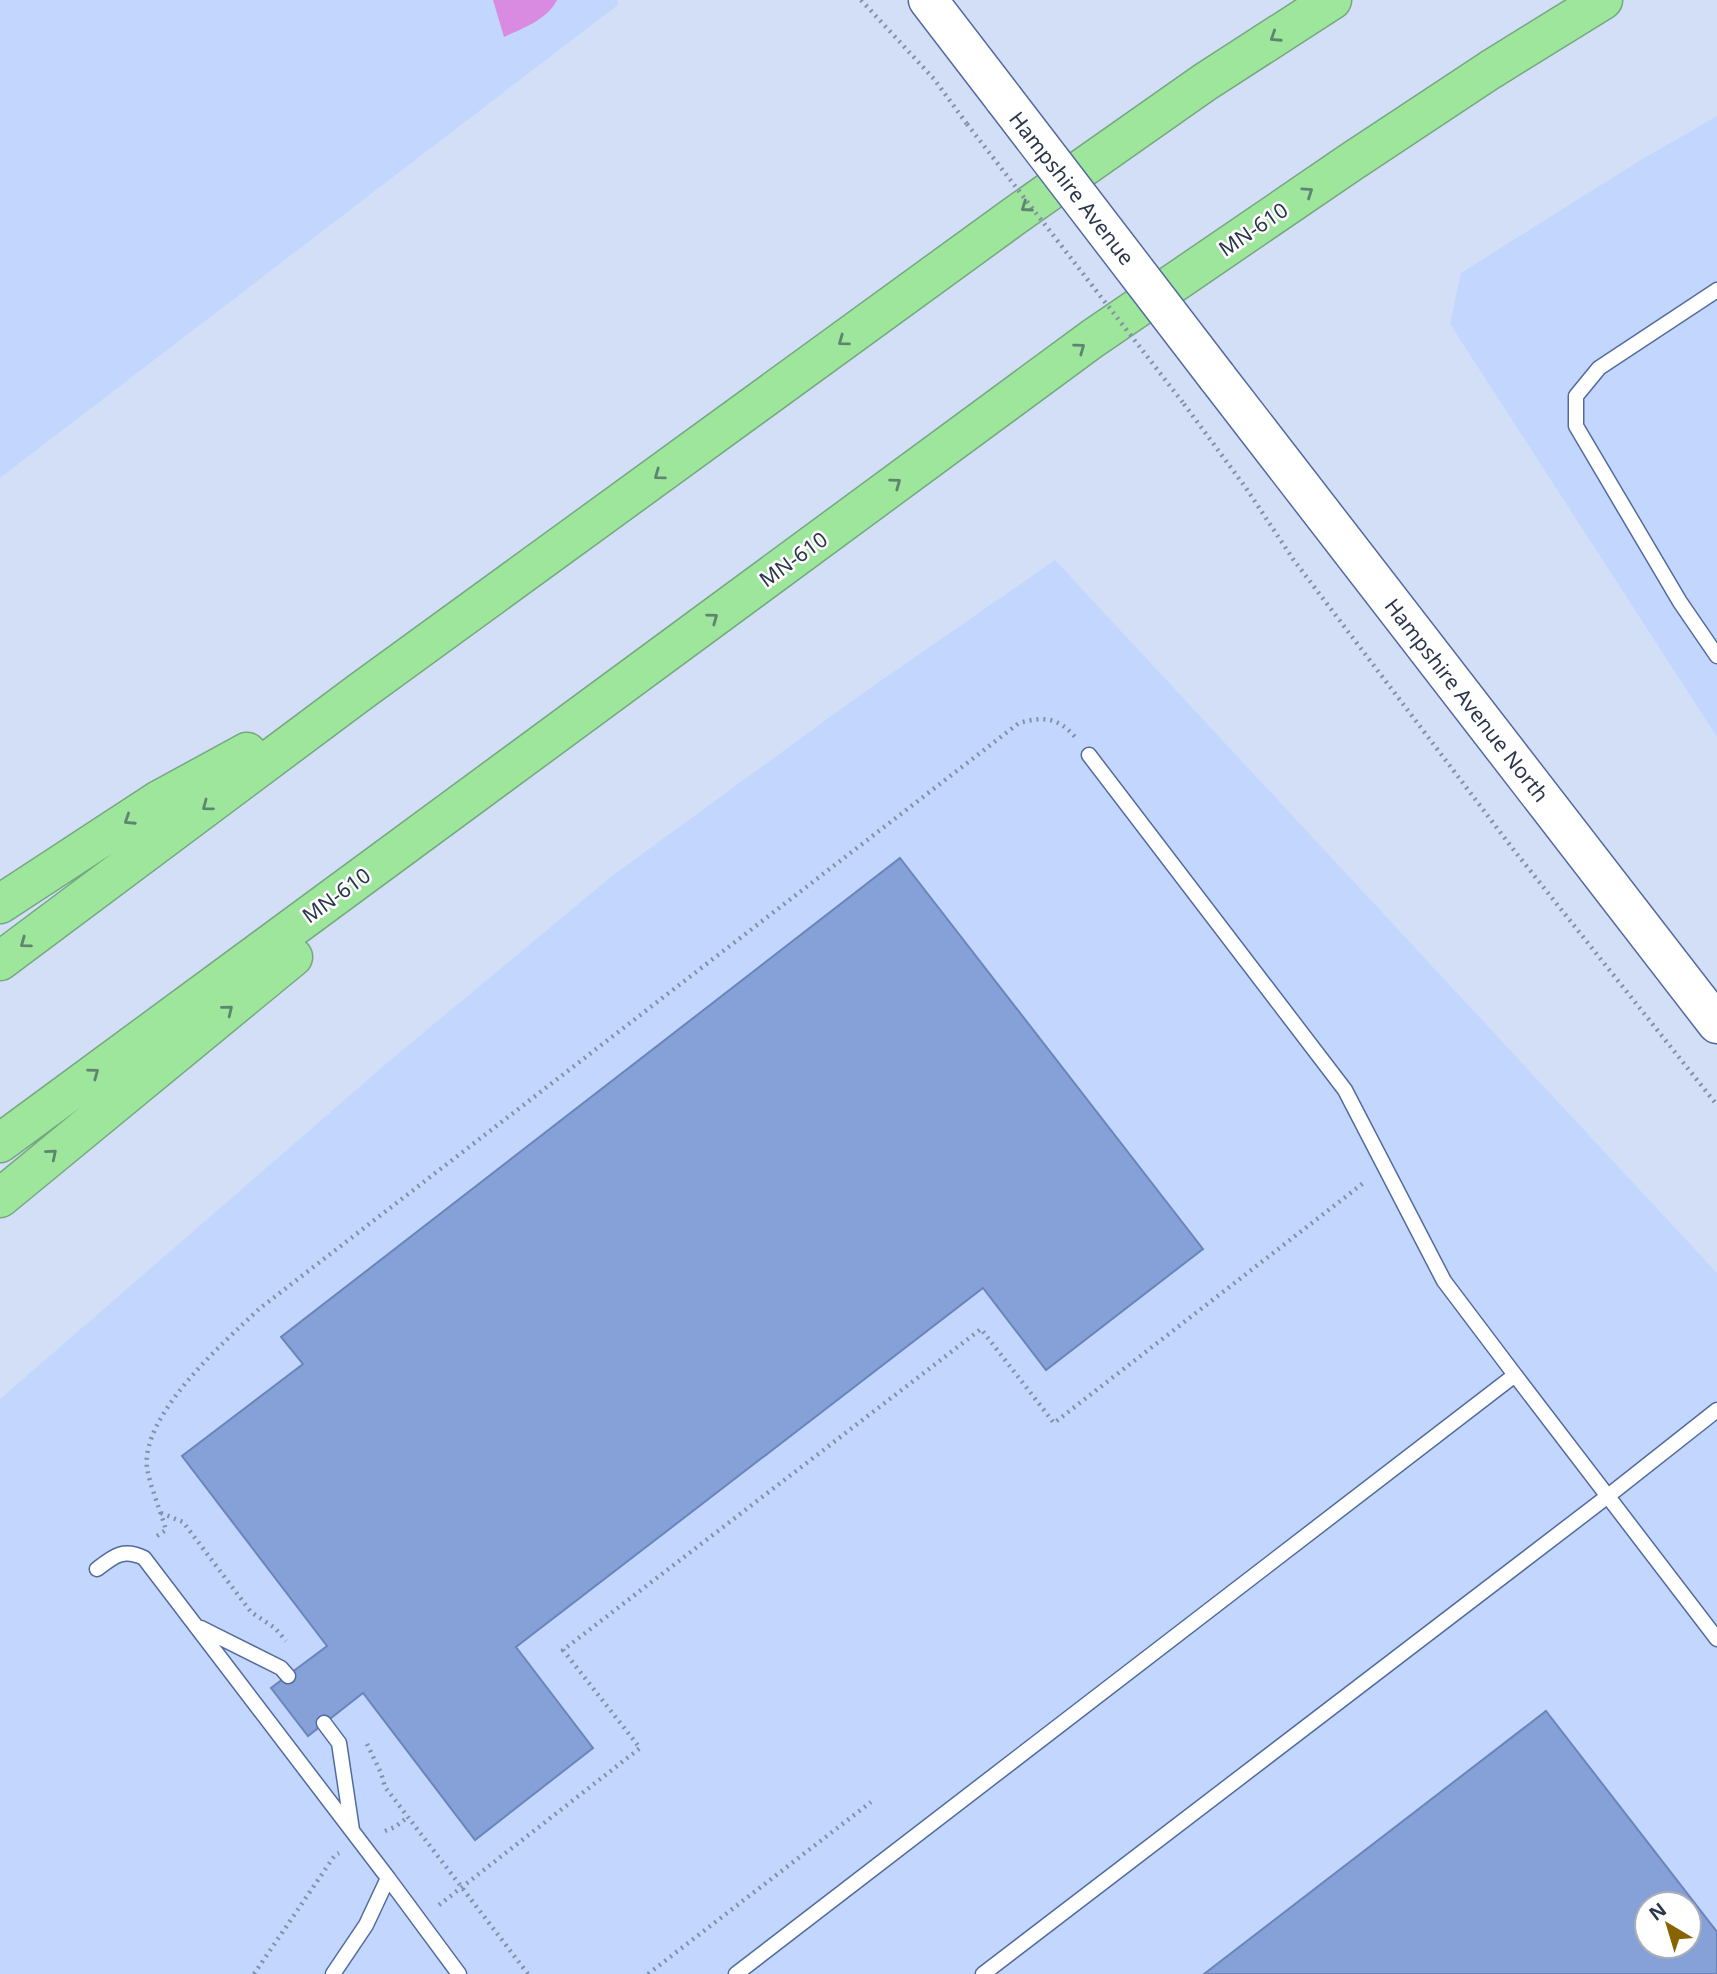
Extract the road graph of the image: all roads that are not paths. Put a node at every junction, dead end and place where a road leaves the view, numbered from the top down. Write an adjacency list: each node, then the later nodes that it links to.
1 (928, 0): 5 (street, Hampshire Avenue, bridge)
2 (1332, 0): 8 (highway, one-way to 8)
3 (1602, 0): 7 (highway, MN-610, one-way to 3)
4 (1717, 290): 6 (lane)
5 (1217, 377): 12 (street, Hampshire Avenue North)
6 (1717, 656)
7 (658, 658): 13 (highway, MN-610, one-way to 7); 14 (highway, one-way to 7)
8 (360, 692): 10 (highway, one-way to 10); 11 (highway, one-way to 11)
9 (1090, 755): 15 (lane)
10 (0, 904)
11 (0, 961)
12 (1717, 1024)
13 (0, 1143)
14 (0, 1198)
15 (1515, 1375): 17 (lane); 27 (lane)
16 (1717, 1410): 17 (lane)
17 (1608, 1496): 20 (lane); 28 (lane)
18 (97, 1569): 19 (lane)
19 (196, 1626): 21 (lane); 23 (lane)
20 (1717, 1639)
21 (288, 1676)
22 (324, 1723): 23 (lane)
23 (356, 1837): 24 (lane)
24 (388, 1878): 25 (lane); 26 (lane)
25 (333, 1974)
26 (459, 1974)
27 (736, 1974)
28 (982, 1974)

